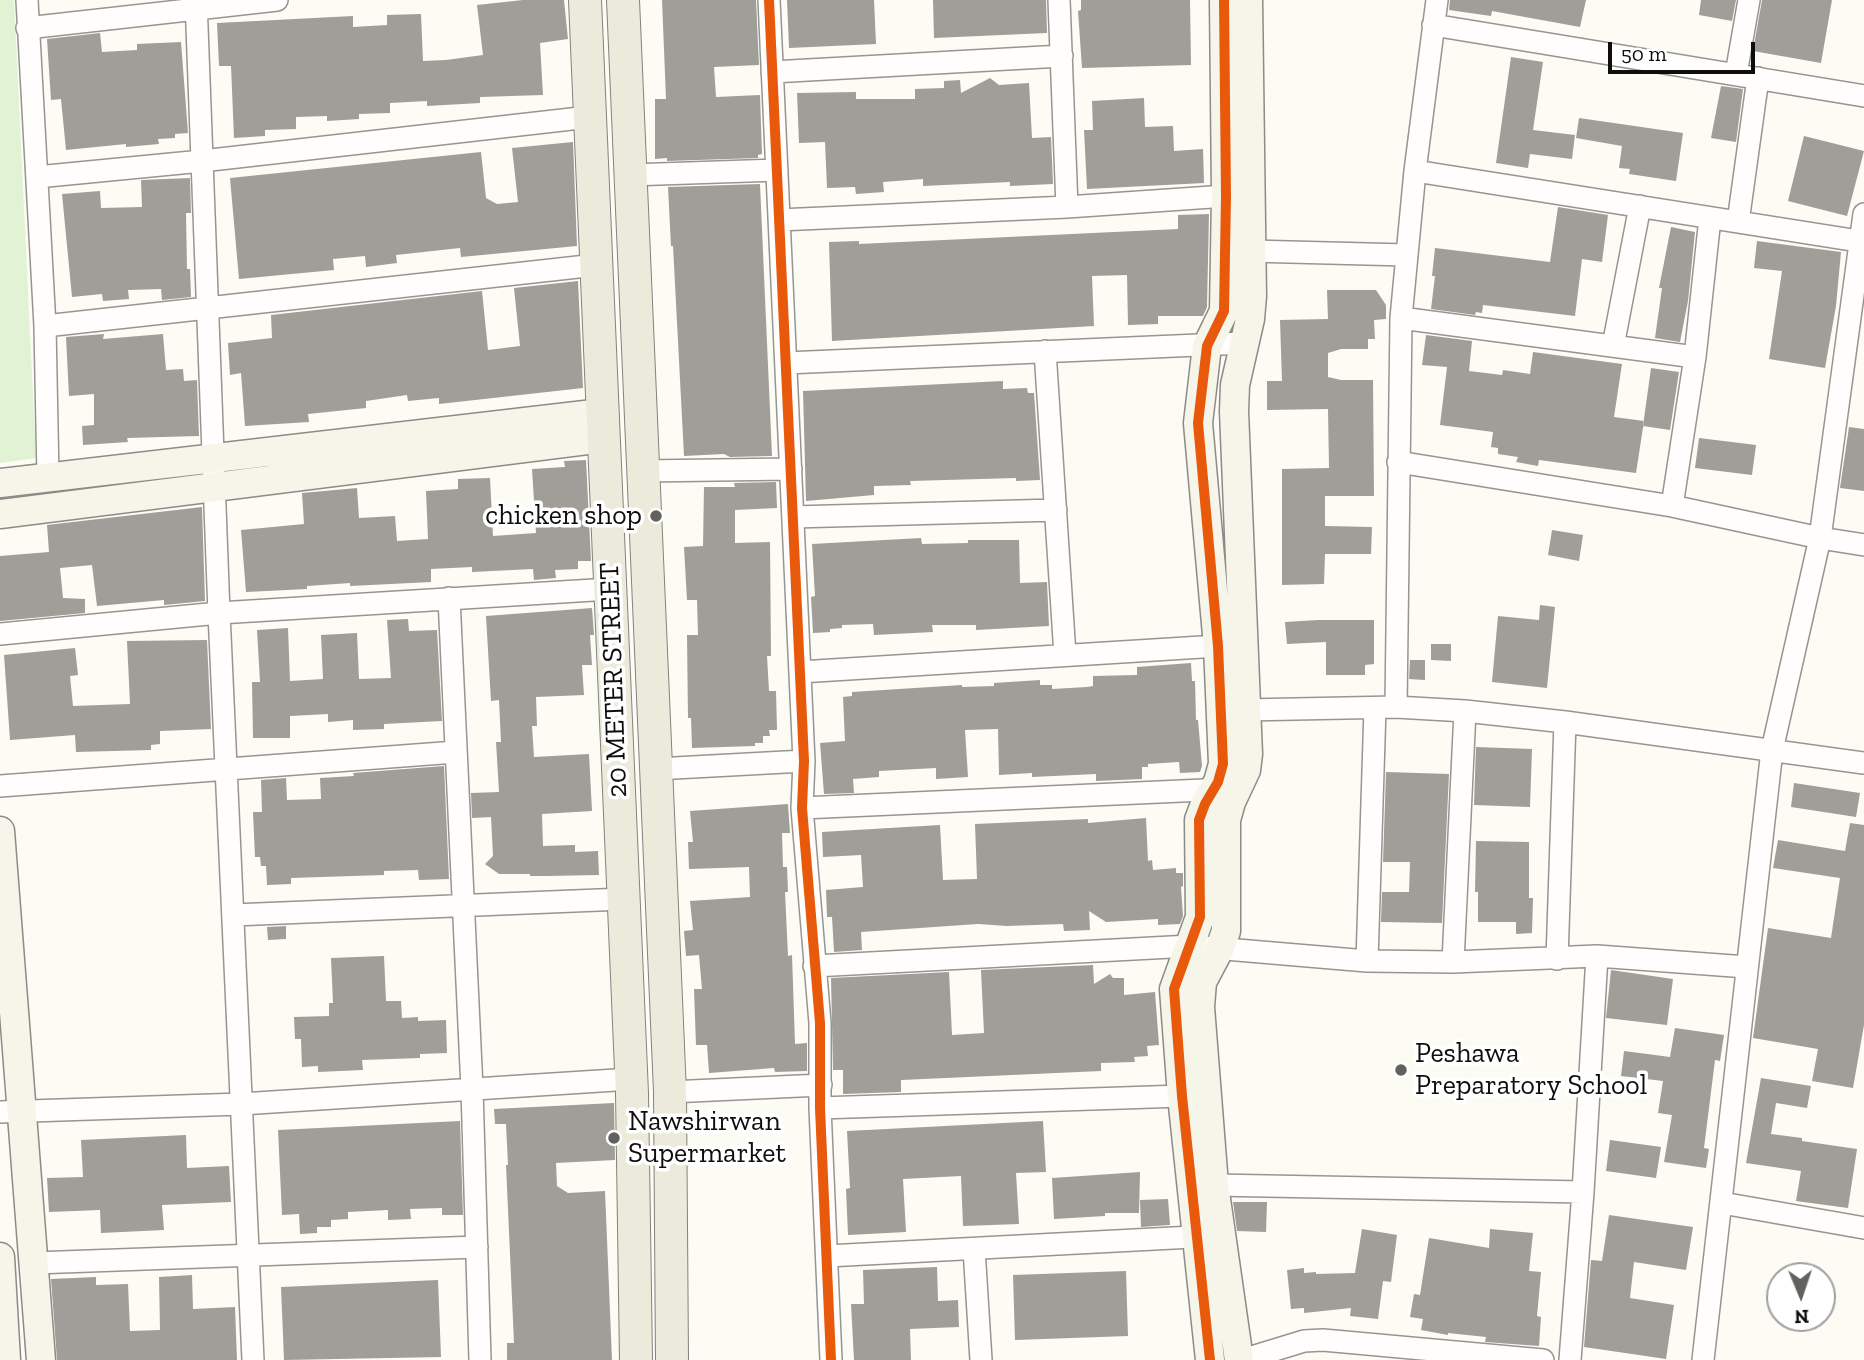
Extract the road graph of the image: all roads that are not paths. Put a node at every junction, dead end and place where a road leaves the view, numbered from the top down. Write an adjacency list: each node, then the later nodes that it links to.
1 (27, 0): 13 (street)
2 (277, 0): 11 (street)
3 (585, 0): 19 (main road, 20 METER STREET)
4 (624, 0): 23 (main road, 20 METER STREET)
5 (769, 0): 15 (street)
6 (1059, 0): 14 (street)
7 (1224, 0): 25 (street)
8 (1248, 0): 33 (street)
9 (1437, 0): 12 (street)
10 (1749, 0): 16 (street)
11 (196, 5): 13 (street); 20 (street)
12 (1433, 25): 16 (street); 22 (street)
13 (27, 28): 24 (street)
14 (1062, 56): 15 (street); 27 (street)
15 (772, 72): 21 (street)
16 (1736, 74): 17 (street)
17 (1758, 78): 18 (street); 31 (street)
18 (1864, 96)
19 (589, 117): 20 (street); 35 (main road, 20 METER STREET)
20 (202, 161): 24 (street); 36 (street)
21 (777, 170): 23 (street); 30 (street)
22 (1415, 171): 26 (street); 34 (street)
23 (630, 175): 38 (main road, 20 METER STREET)
24 (37, 177): 40 (street)
25 (1226, 196): 27 (street); 42 (street)
26 (1640, 206): 29 (street); 43 (street)
27 (1067, 207): 30 (street)
28 (1864, 214): 32 (street)
29 (1710, 218): 31 (street); 45 (street)
30 (779, 220): 46 (street)
31 (1738, 222): 32 (street)
32 (1862, 242): 58 (street)
33 (1251, 251): 34 (street); 41 (street)
34 (1406, 255): 37 (street)
35 (596, 265): 36 (street); 39 (main road, 20 METER STREET)
36 (208, 308): 40 (street); 51 (street)
37 (1401, 318): 43 (street); 48 (street)
38 (636, 323): 39 (main road); 50 (main road, 20 METER STREET)
39 (598, 325): 47 (main road, 20 METER STREET)
40 (45, 326): 52 (street)
41 (1244, 342): 42 (street); 70 (street)
42 (1207, 346): 44 (street); 66 (street)
43 (1613, 346): 45 (street)
44 (1045, 351): 46 (street); 55 (street)
45 (1695, 357): 54 (street)
46 (786, 363): 49 (street)
47 (603, 425): 51 (street); 60 (main road, 20 METER STREET)
48 (1398, 461): 54 (street); 69 (street)
49 (791, 469): 50 (street); 57 (street)
50 (643, 471): 64 (main road, 20 METER STREET)
51 (214, 472): 52 (street); 56 (street); 62 (street)
52 (48, 478): 53 (street)
53 (0, 484)
54 (1672, 506): 58 (street)
55 (1056, 510): 57 (street); 67 (street)
56 (0, 514)
57 (793, 517): 68 (street)
58 (1820, 538): 59 (street); 73 (street)
59 (1864, 545)
60 (610, 589): 61 (street); 65 (main road, 20 METER STREET)
61 (449, 598): 62 (street); 74 (street)
62 (219, 613): 63 (street); 78 (street)
63 (0, 634)
64 (650, 644): 65 (main road); 77 (main road, 20 METER STREET)
65 (612, 646): 83 (main road, 20 METER STREET)
66 (1218, 646): 67 (street); 80 (street)
67 (1065, 655): 68 (street)
68 (800, 672): 75 (street)
69 (1385, 708): 70 (street); 71 (street); 90 (street)
70 (1245, 710): 80 (street)
71 (1465, 711): 72 (street); 91 (street)
72 (1565, 722): 73 (street); 89 (street)
73 (1772, 750): 76 (street); 93 (street)
74 (456, 752): 78 (street); 84 (street)
75 (804, 761): 77 (street); 81 (street)
76 (1864, 763)
77 (656, 769): 97 (main road, 20 METER STREET)
78 (227, 770): 79 (street); 85 (street)
79 (0, 786)
80 (1226, 789): 81 (street); 86 (street); 87 (street)
81 (802, 808): 92 (street)
82 (0, 831): 101 (street)
83 (623, 899): 84 (street); 94 (main road, 20 METER STREET)
84 (464, 905): 85 (street); 96 (street)
85 (233, 915): 99 (street)
86 (1190, 946): 87 (street); 92 (street); 98 (street)
87 (1220, 948): 90 (street); 102 (street)
88 (1597, 957): 89 (street); 93 (street); 103 (street)
89 (1557, 959): 91 (street)
90 (1367, 961): 91 (street)
91 (1453, 962)
92 (814, 966): 95 (street)
93 (1747, 967): 104 (street)
94 (631, 1079): 96 (street); 117 (main road, 20 METER STREET)
95 (821, 1085): 97 (street); 100 (street)
96 (472, 1089): 99 (street); 107 (street)
97 (670, 1092): 118 (main road, 20 METER STREET)
98 (1182, 1096): 100 (street); 106 (street)
99 (241, 1104): 101 (street); 109 (street)
100 (820, 1108): 110 (street)
101 (11, 1111): 112 (street)
102 (1214, 1185): 103 (street); 106 (street)
103 (1583, 1192): 124 (street)
104 (1722, 1203): 105 (street); 125 (street)
105 (1863, 1224)
106 (1208, 1236): 108 (street); 121 (street); 122 (street)
107 (477, 1247): 109 (street); 116 (street)
108 (974, 1249): 110 (street); 120 (street)
109 (248, 1255): 112 (street); 115 (street)
110 (827, 1256): 119 (street)
111 (0, 1257): 113 (street)
112 (34, 1263): 114 (street)
113 (6, 1360)
114 (41, 1360)
115 (253, 1360)
116 (480, 1360)
117 (636, 1360)
118 (672, 1360)
119 (831, 1360)
120 (981, 1360)
121 (1210, 1360)
122 (1240, 1360): 123 (street)
123 (1543, 1360)
124 (1570, 1360)
125 (1703, 1360)

